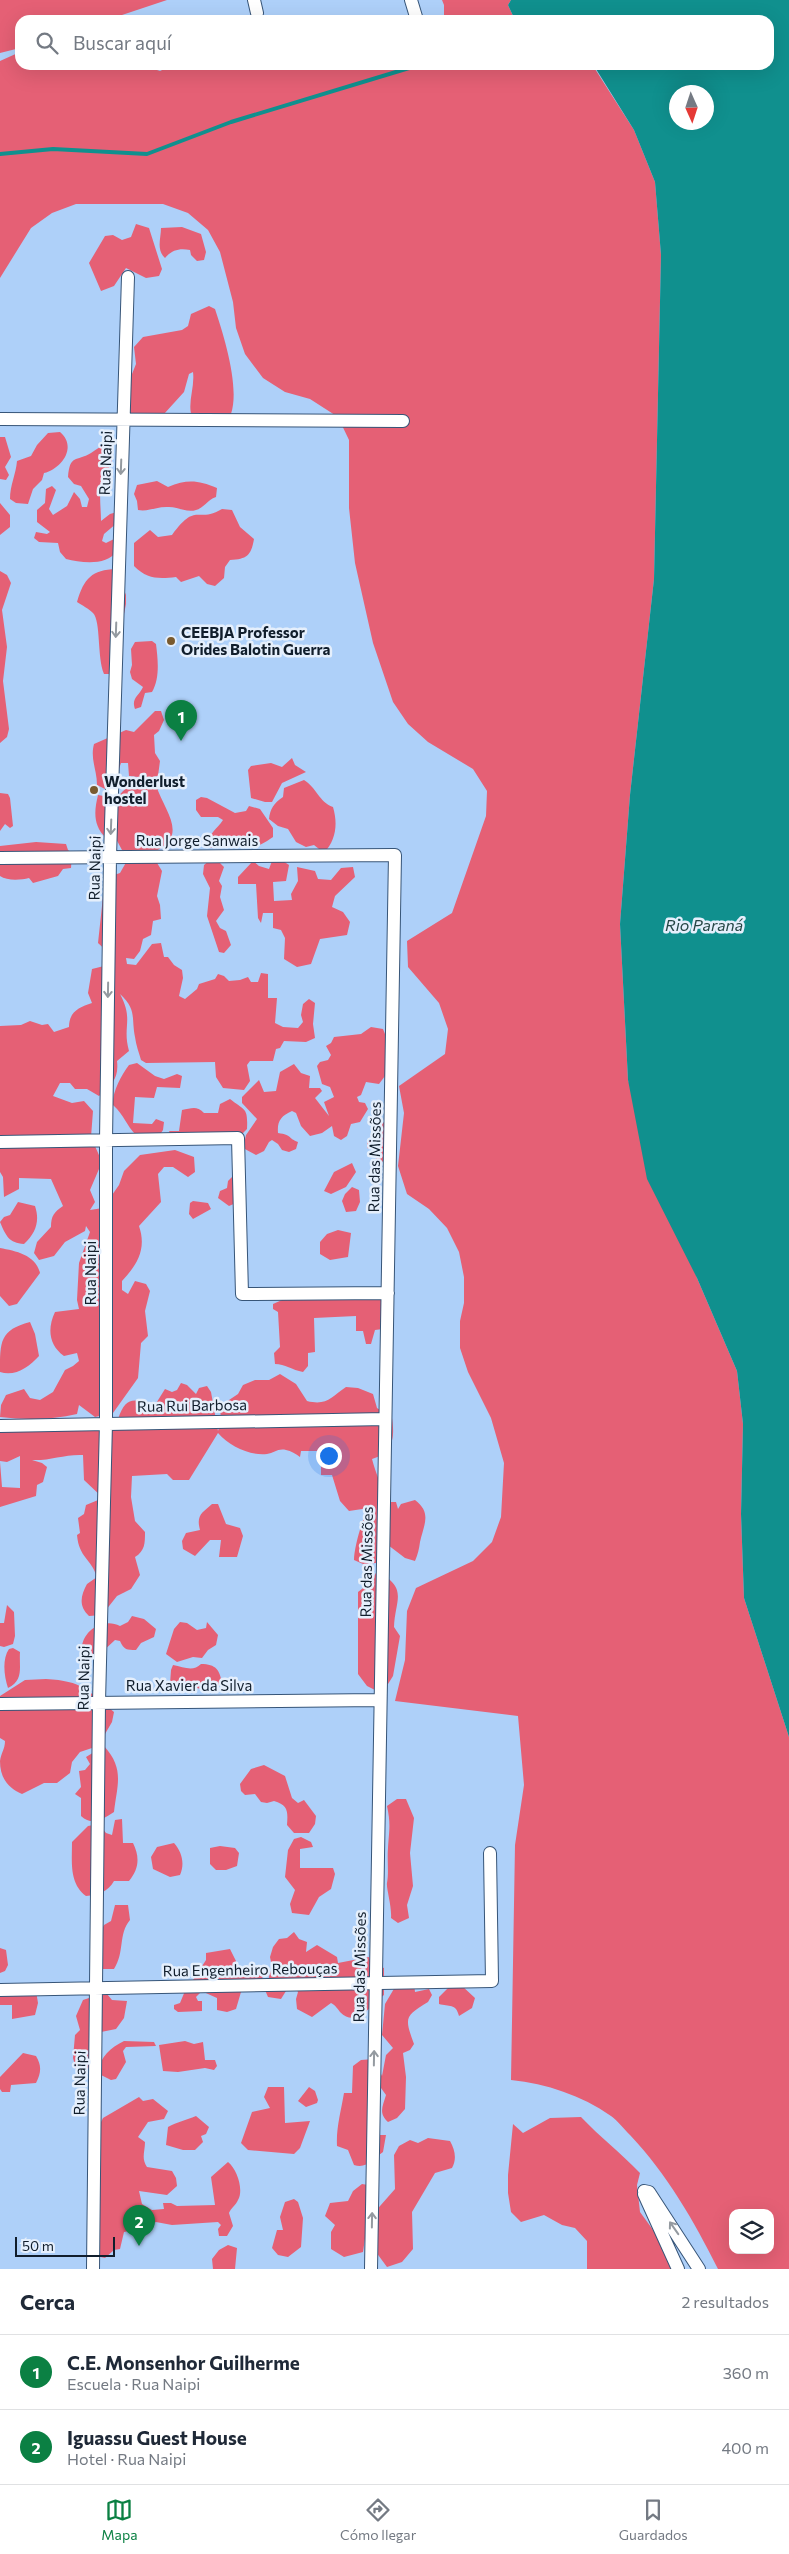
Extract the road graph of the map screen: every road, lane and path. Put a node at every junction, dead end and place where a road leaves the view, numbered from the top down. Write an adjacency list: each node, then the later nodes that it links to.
1 (412, 0): 2 (street)
2 (416, 15)
3 (128, 277): 4 (street, Rua Naipi)
4 (122, 418): 5 (street); 6 (street); 8 (street, Rua Naipi, one-way to 8)
5 (0, 419)
6 (403, 421)
7 (395, 855): 8 (street, Rua Jorge Sanwais); 12 (street, Rua das Missões)
8 (110, 857): 9 (street, Rua Jorge Sanwais); 10 (street, Rua Naipi, one-way to 10)
9 (0, 858)
10 (106, 1140): 11 (street); 12 (street); 14 (street, Rua Naipi)
11 (0, 1142)
12 (388, 1293): 13 (street, Rua das Missões)
13 (384, 1419): 14 (street, Rua Rui Barbosa); 16 (street, Rua das Missões)
14 (106, 1423): 15 (street, Rua Rui Barbosa); 17 (street, Rua Naipi)
15 (0, 1426)
16 (379, 1700): 17 (street, Rua Xavier da Silva); 20 (street, Rua das Missões)
17 (99, 1702): 18 (street, Rua Xavier da Silva); 21 (street, Rua Naipi)
18 (0, 1704)
19 (490, 1853): 20 (street, Rua Engenheiro Rebouças)
20 (375, 1982): 21 (street, Rua Engenheiro Rebouças); 24 (street, Rua das Missões, one-way to 20)
21 (97, 1989): 22 (street, Rua Engenheiro Rebouças); 23 (street, Rua Naipi)
22 (0, 1990)
23 (93, 2269)
24 (371, 2269)
25 (678, 2269): 26 (street, one-way to 25)
26 (699, 2269)

